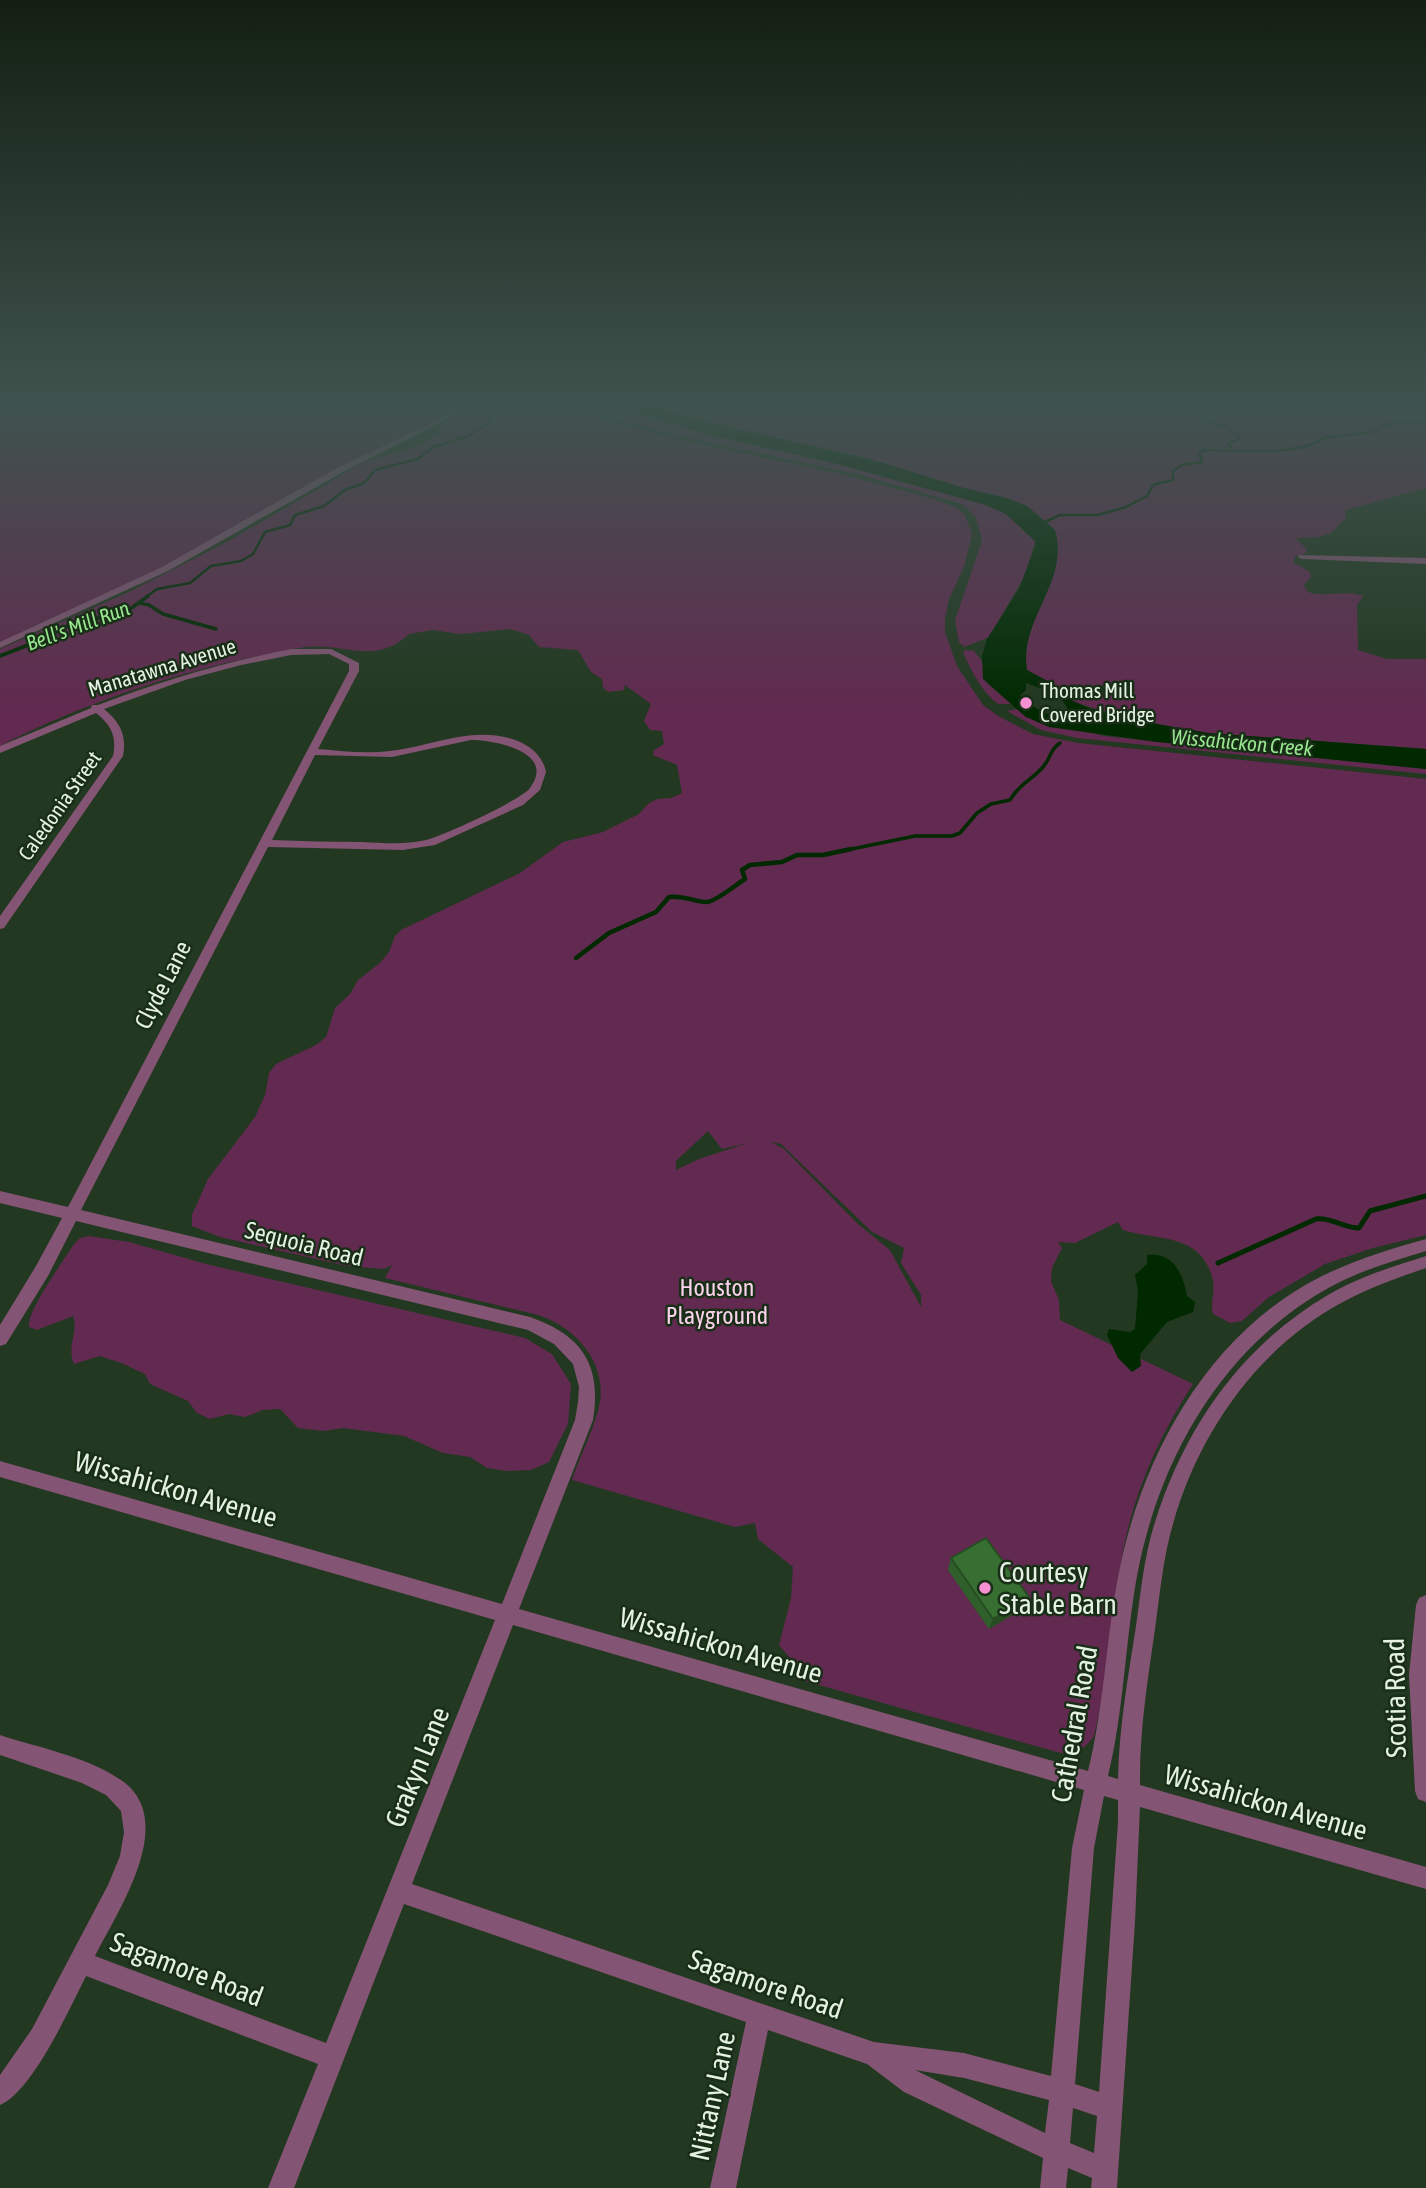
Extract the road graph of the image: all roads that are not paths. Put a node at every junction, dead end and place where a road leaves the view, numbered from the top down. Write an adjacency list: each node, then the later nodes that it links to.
1 (278, 505): 4 (street)
2 (1302, 557): 3 (street)
3 (1426, 561)
4 (0, 645)
5 (343, 653): 6 (street, Manatawna Avenue); 8 (street, Clyde Lane)
6 (95, 707): 7 (street, Manatawna Avenue); 10 (street, Caledonia Street)
7 (0, 750)
8 (311, 752): 9 (street, Clyde Lane); 9 (street)
9 (264, 843): 12 (street, Clyde Lane)
10 (0, 925)
11 (0, 1197): 12 (street, Sequoia Road)
12 (72, 1214): 15 (street, Clyde Lane); 16 (street, Sequoia Road)
13 (1426, 1245): 21 (street, Cathedral Road)
14 (1426, 1262): 23 (street)
15 (0, 1339)
16 (582, 1364): 19 (street, Grakyn Lane)
17 (0, 1469): 19 (street, Wissahickon Avenue)
18 (1426, 1605): 22 (street, Scotia Road)
19 (509, 1615): 21 (street, Wissahickon Avenue); 25 (street, Grakyn Lane)
20 (0, 1745): 26 (street, Sagamore Road)
21 (1094, 1784): 23 (street, Wissahickon Avenue); 30 (street, Cathedral Road)
22 (1426, 1791)
23 (1130, 1794): 24 (street, Wissahickon Avenue); 32 (street)
24 (1426, 1878)
25 (399, 1891): 27 (street, Sagamore Road); 29 (street, Grakyn Lane)
26 (79, 1962): 29 (street, Sagamore Road); 31 (street)
27 (759, 2016): 28 (street, Sagamore Road); 36 (street, Nittany Lane)
28 (874, 2054): 30 (street, Sagamore Road); 33 (street, Sagamore Road)
29 (332, 2057): 35 (street, Grakyn Lane)
30 (1061, 2091): 32 (street, Sagamore Road); 33 (street, Cathedral Road)
31 (0, 2093)
32 (1110, 2108): 34 (street)
33 (1056, 2150): 34 (street, Sagamore Road); 37 (street, Cathedral Road)
34 (1105, 2179)
35 (281, 2188)
36 (723, 2188)
37 (1053, 2188)

